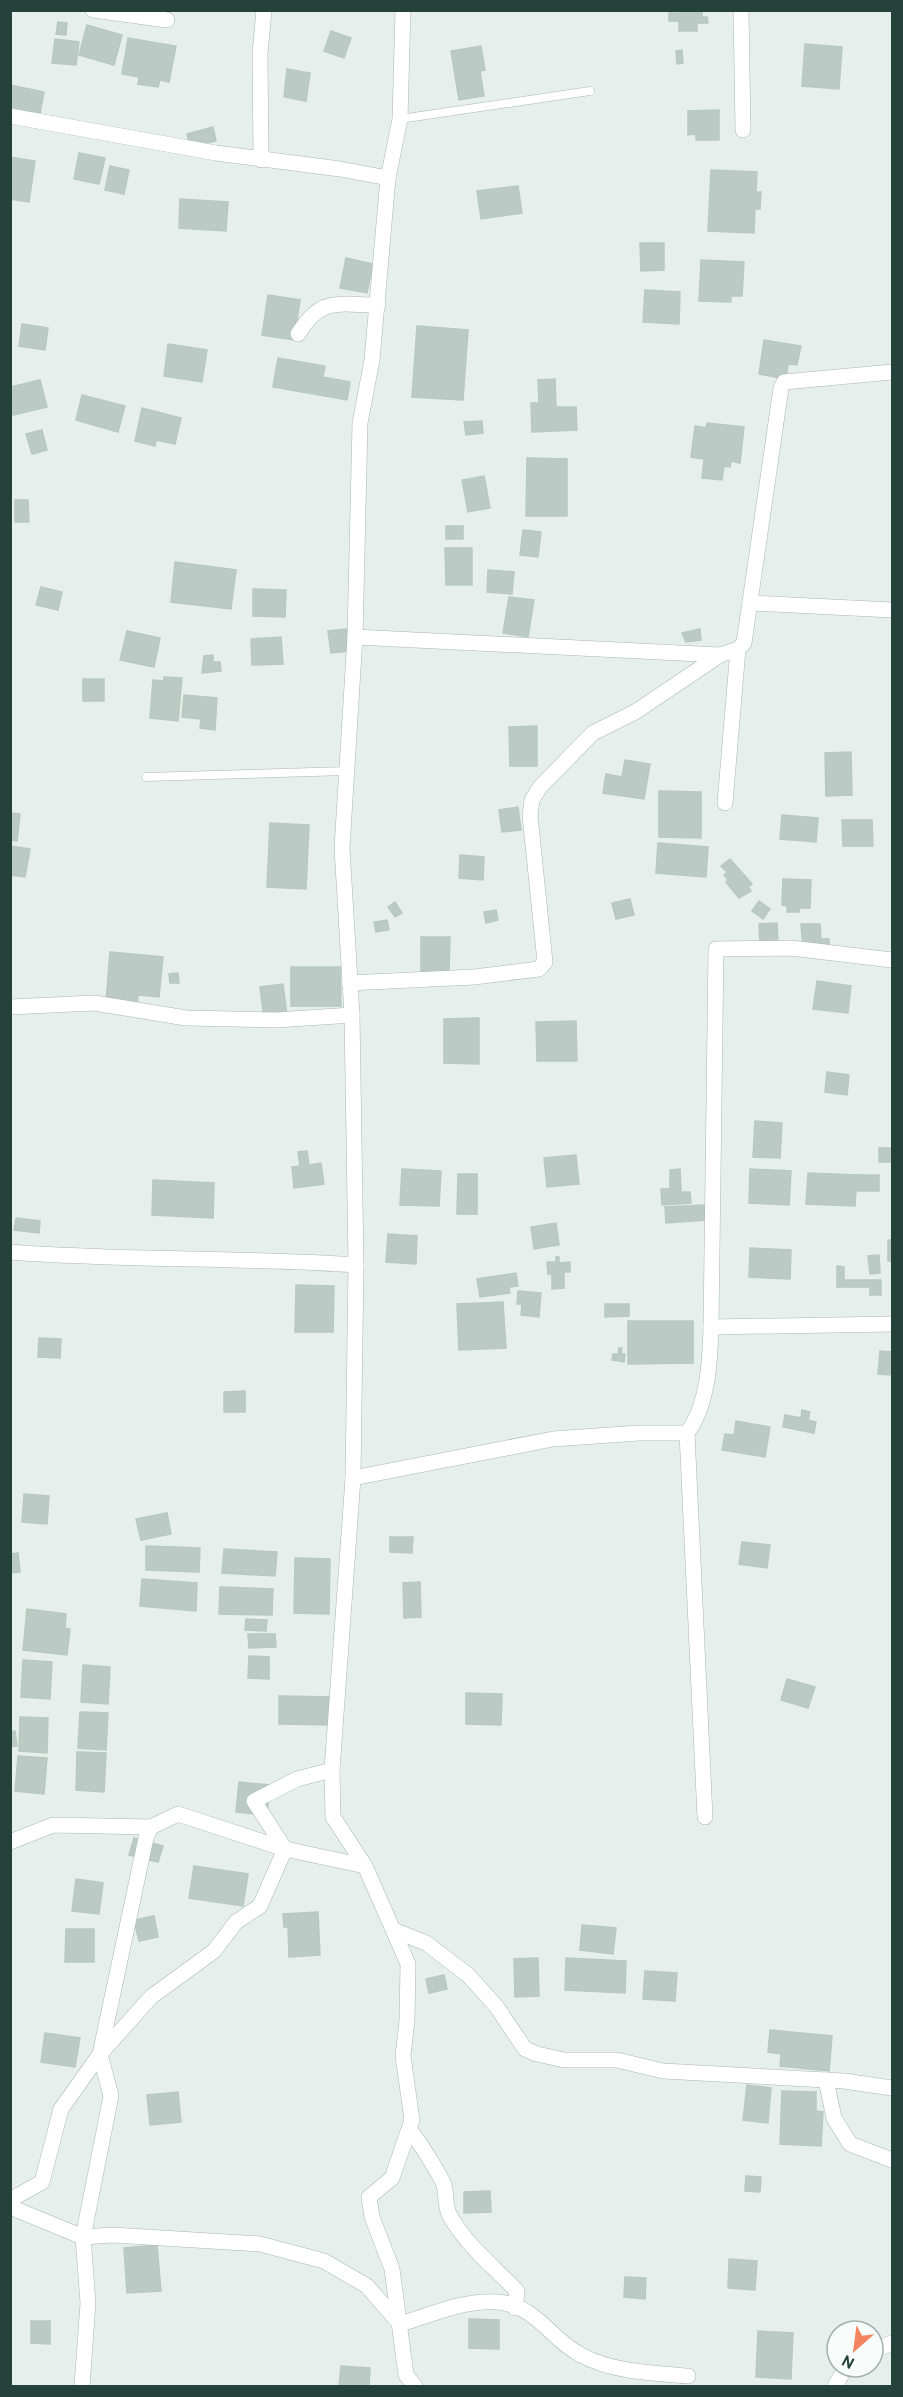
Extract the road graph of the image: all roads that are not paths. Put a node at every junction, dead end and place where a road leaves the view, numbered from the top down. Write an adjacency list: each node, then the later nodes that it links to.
1 (93, 10): 5 (street)
2 (264, 10): 10 (street)
3 (403, 10): 8 (street)
4 (741, 10): 9 (street)
5 (167, 20)
6 (590, 91): 8 (lane)
7 (10, 116): 10 (street)
8 (400, 119): 11 (street)
9 (743, 130)
10 (261, 160): 11 (street)
11 (388, 178): 12 (street)
12 (378, 305): 13 (street); 17 (street)
13 (298, 333)
14 (892, 372): 15 (street)
15 (750, 603): 16 (street); 18 (street)
16 (892, 610)
17 (355, 638): 19 (street); 20 (street)
18 (738, 649): 19 (street); 22 (street)
19 (720, 655): 24 (street)
20 (347, 771): 21 (lane); 24 (street)
21 (146, 777)
22 (725, 803)
23 (892, 960): 30 (street)
24 (349, 983): 26 (street)
25 (10, 1007): 26 (street)
26 (352, 1015): 28 (street)
27 (10, 1252): 28 (street)
28 (356, 1265): 32 (street)
29 (892, 1324): 30 (street)
30 (711, 1327): 31 (street)
31 (687, 1433): 32 (street); 34 (street)
32 (353, 1478): 33 (street)
33 (332, 1770): 37 (street); 38 (street)
34 (705, 1817)
35 (151, 1827): 36 (street); 37 (street); 40 (street)
36 (10, 1842)
37 (285, 1849): 38 (street); 40 (street)
38 (365, 1866): 39 (street)
39 (396, 1930): 41 (street); 43 (street)
40 (100, 2054): 45 (street); 47 (street)
41 (826, 2080): 42 (street); 44 (street)
42 (892, 2088)
43 (410, 2131): 48 (street); 49 (street)
44 (892, 2160)
45 (10, 2200)
46 (10, 2207): 47 (street)
47 (83, 2236): 49 (street); 51 (street)
48 (515, 2308): 49 (street); 50 (street)
49 (400, 2324): 52 (street)
50 (688, 2376)
51 (82, 2386)
52 (415, 2386)

